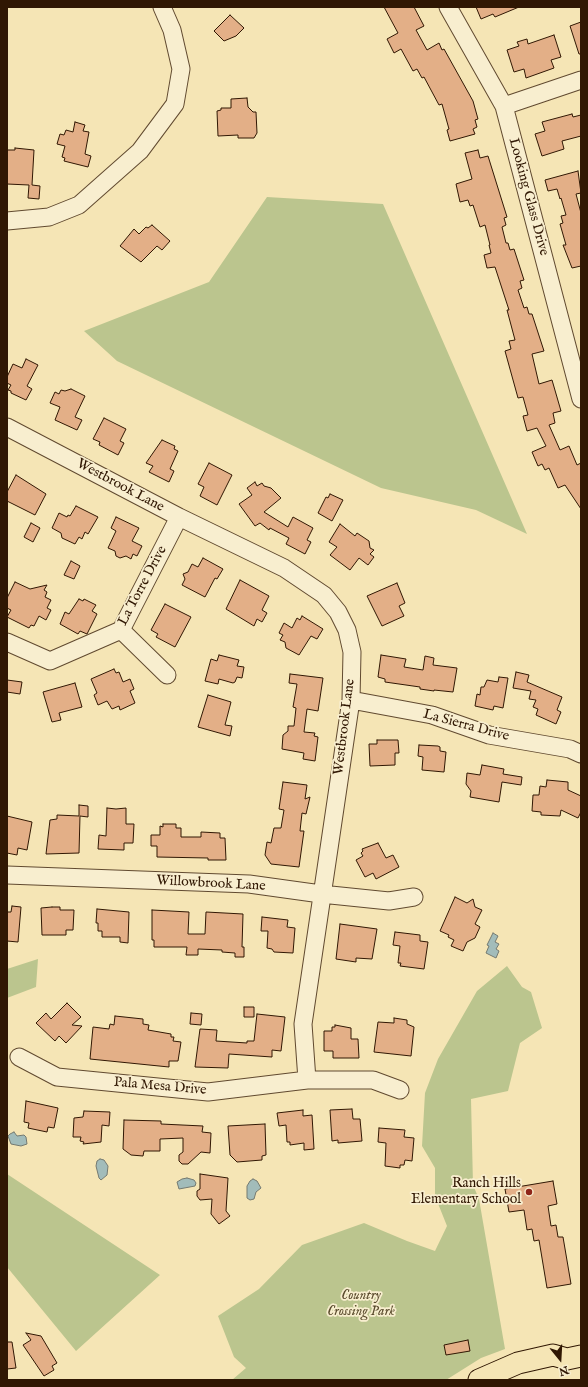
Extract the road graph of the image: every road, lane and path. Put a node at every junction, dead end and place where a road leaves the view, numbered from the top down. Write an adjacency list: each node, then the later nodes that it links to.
1 (162, 7): 5 (street)
2 (448, 7): 4 (street, Looking Glass Drive)
3 (581, 80): 4 (street)
4 (504, 106): 6 (street, Looking Glass Drive)
5 (7, 221)
6 (581, 399)
7 (7, 427): 8 (street, Westbrook Lane)
8 (178, 517): 9 (street, La Torre Drive); 12 (street, Westbrook Lane)
9 (121, 630): 10 (street, La Torre Drive); 11 (street)
10 (7, 642)
11 (167, 675)
12 (351, 700): 13 (street, La Sierra Drive); 15 (street, Westbrook Lane)
13 (581, 754)
14 (7, 875): 15 (street, Willowbrook Lane)
15 (321, 894): 16 (street, Willowbrook Lane); 18 (street, Westbrook Lane)
16 (414, 897)
17 (19, 1057): 18 (street, Pala Mesa Drive)
18 (307, 1080): 19 (street, Pala Mesa Drive)
19 (400, 1090)
20 (581, 1342): 21 (main road)
21 (553, 1355): 22 (main road); 23 (main road)
22 (581, 1356)
23 (479, 1380)

